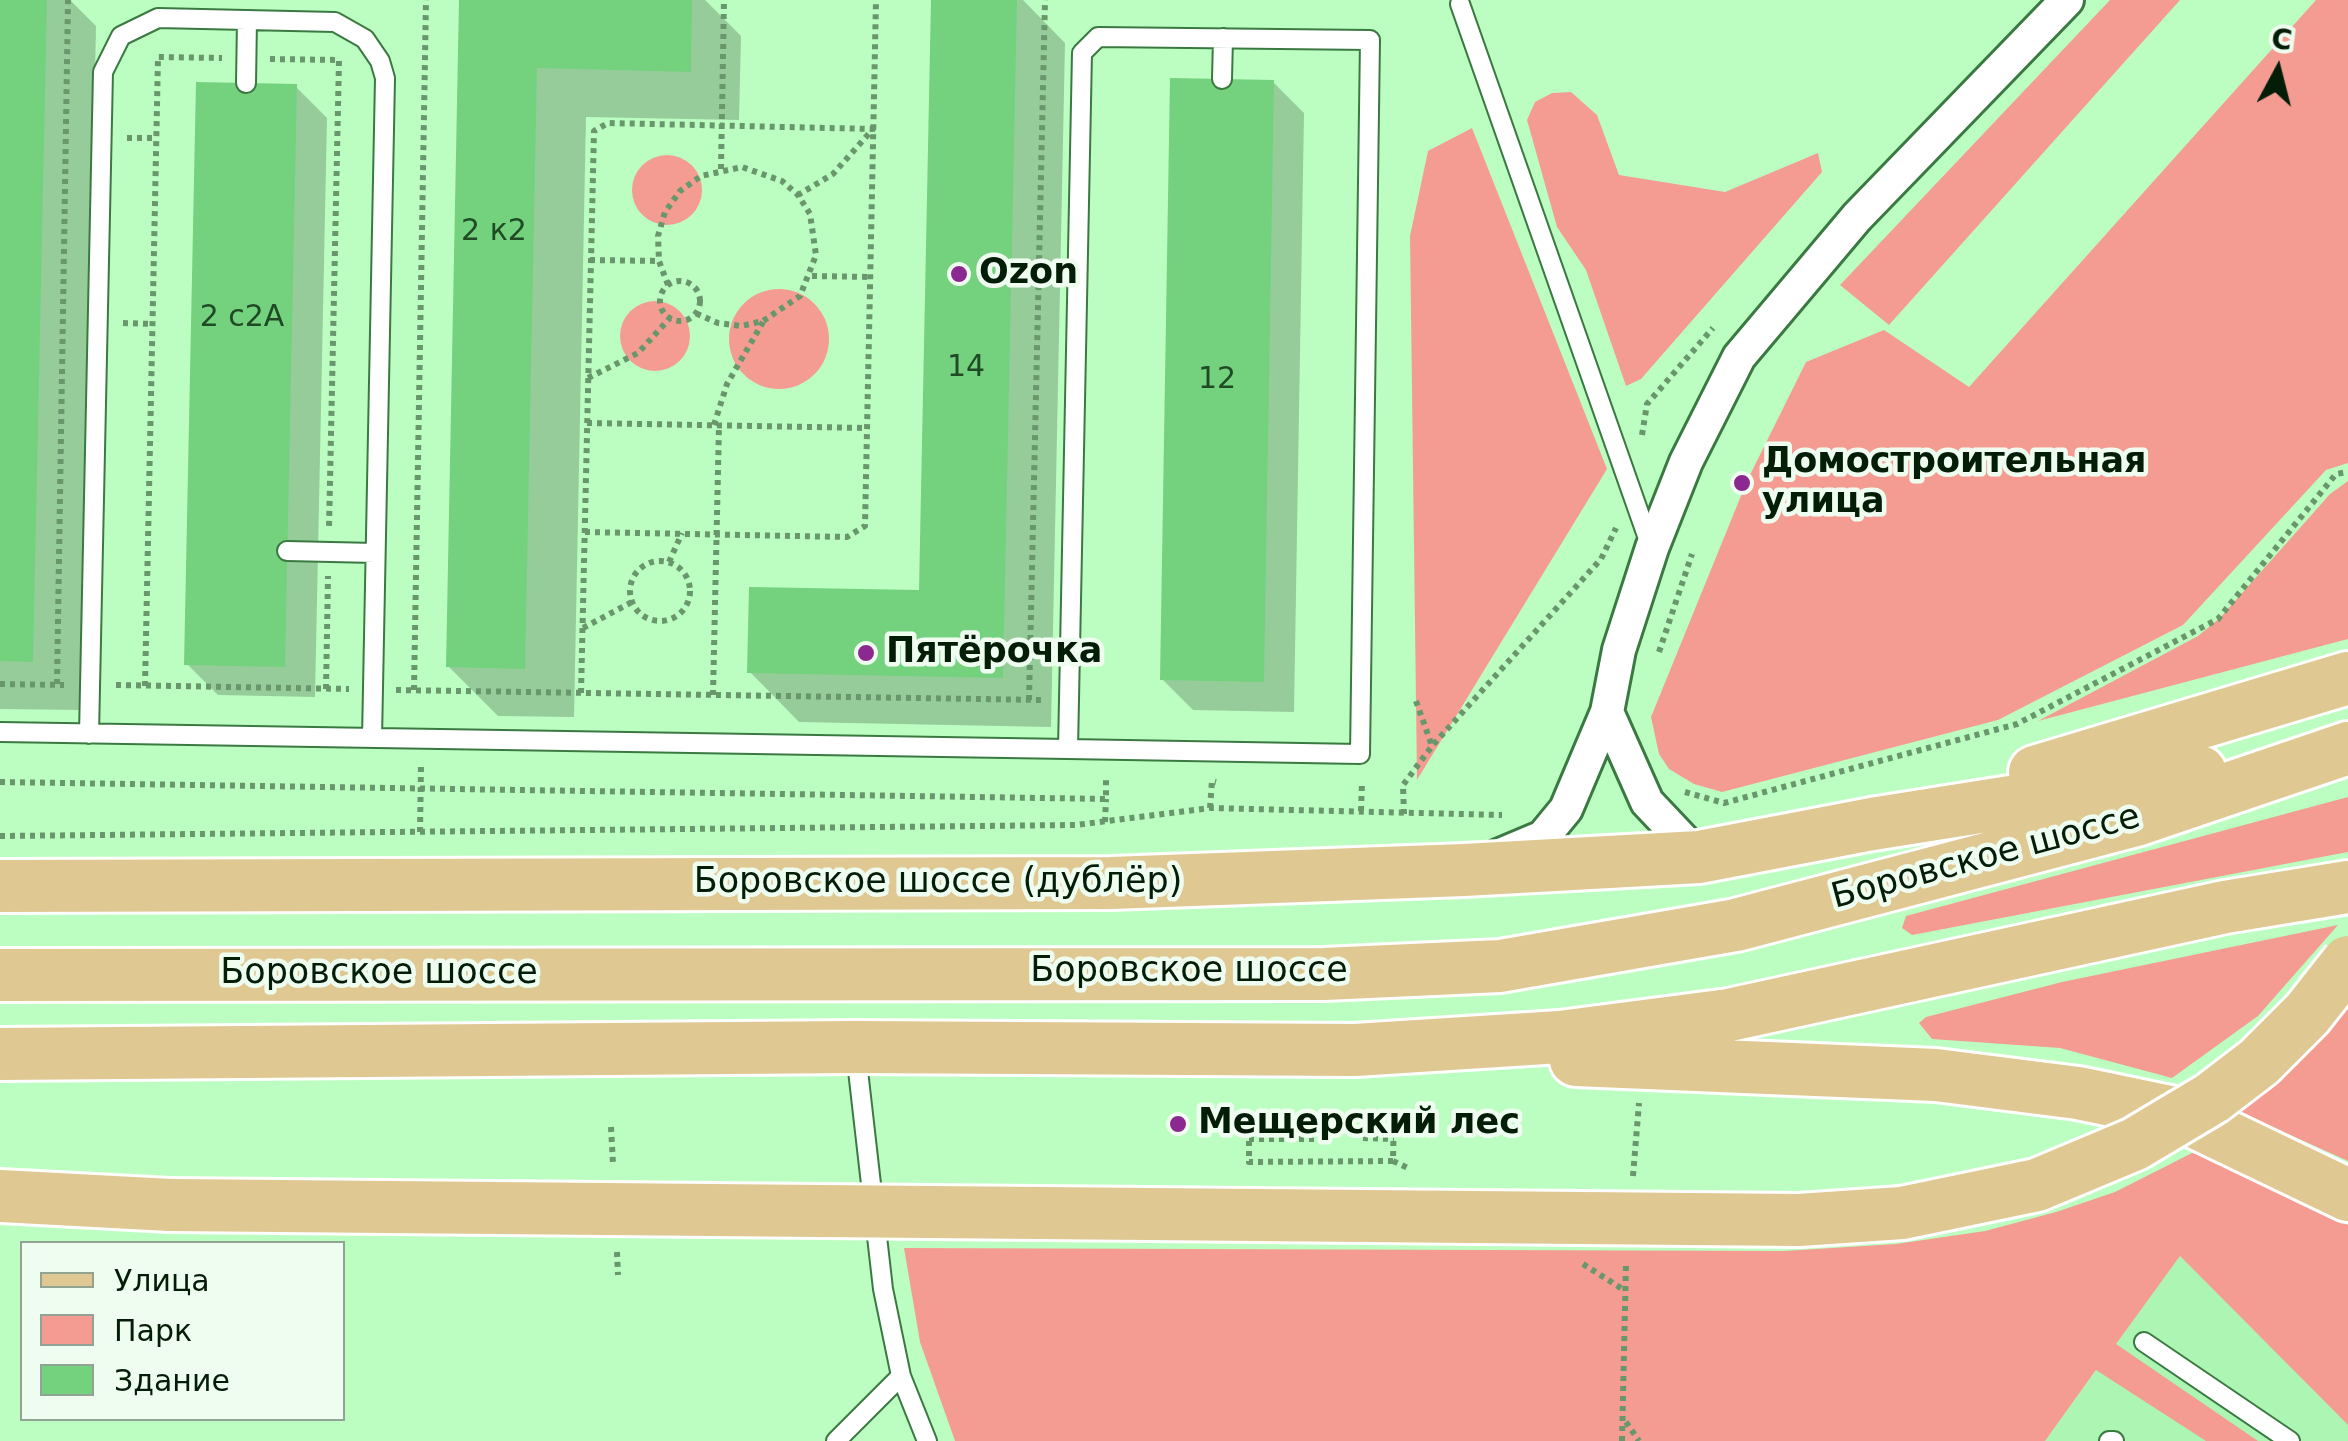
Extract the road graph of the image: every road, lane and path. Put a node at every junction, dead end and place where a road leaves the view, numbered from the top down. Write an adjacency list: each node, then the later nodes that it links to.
1 (68, 0): 45 (path)
2 (426, 0): 50 (path)
3 (724, 0): 13 (path)
4 (876, 0): 14 (path)
5 (1045, 0): 52 (path)
6 (2067, 0): 33 (street)
7 (1460, 4): 33 (lane)
8 (247, 20): 10 (lane); 36 (lane); 46 (lane)
9 (1223, 38): 11 (lane); 60 (lane); 62 (lane)
10 (246, 58): 12 (lane); 35 (path); 47 (path)
11 (1222, 79)
12 (246, 83)
13 (722, 125): 14 (path); 15 (path); 17 (path)
14 (873, 129): 16 (path); 20 (path)
15 (721, 168): 16 (path); 18 (path)
16 (798, 195): 19 (path)
17 (590, 260): 18 (path); 25 (path)
18 (659, 261): 21 (path)
19 (811, 276): 20 (path); 24 (path)
20 (870, 277): 28 (path)
21 (668, 285): 22 (path); 23 (path)
22 (696, 313): 23 (path); 24 (path)
23 (670, 318): 25 (path)
24 (763, 322): 27 (path)
25 (588, 378): 26 (path)
26 (587, 423): 27 (path); 30 (path)
27 (716, 425): 28 (path); 32 (path)
28 (867, 428): 32 (path)
29 (2348, 472): 66 (path)
30 (585, 532): 31 (path); 41 (path)
31 (682, 534): 32 (path); 39 (path)
32 (717, 534): 52 (path)
33 (1652, 548): 54 (street)
34 (287, 551): 35 (lane)
35 (328, 552): 36 (lane); 48 (path)
36 (375, 553): 49 (lane)
37 (1692, 554): 42 (path)
38 (1602, 559): 59 (path)
39 (669, 562): 40 (path); 40 (path)
40 (632, 602): 41 (path)
41 (583, 628): 51 (path)
42 (1657, 659)
43 (2348, 678): 74 (main road)
44 (0, 684): 45 (path)
45 (57, 684): 46 (path)
46 (90, 685): 47 (path); 56 (lane)
47 (145, 686): 48 (path)
48 (326, 689): 49 (path)
49 (372, 690): 50 (path); 57 (lane)
50 (414, 690): 51 (path)
51 (582, 693): 52 (path)
52 (714, 695)
53 (1416, 701): 59 (path)
54 (1607, 712): 77 (street); 78 (street)
55 (0, 732): 56 (lane)
56 (90, 734): 57 (lane)
57 (372, 738): 58 (lane)
58 (421, 739): 60 (lane); 67 (path)
59 (1432, 746): 71 (path)
60 (1068, 749): 62 (lane)
61 (2344, 749): 74 (main road); 82 (main road, Боровское шоссе)
62 (1106, 750): 68 (path)
63 (0, 782): 67 (path)
64 (1222, 782): 69 (path)
65 (1362, 782): 70 (path)
66 (1673, 788)
67 (420, 789): 68 (path); 75 (path)
68 (1106, 799): 73 (path)
69 (1210, 808): 70 (path); 73 (path)
70 (1361, 811): 71 (path)
71 (1404, 814): 72 (path)
72 (1520, 815)
73 (1105, 822): 75 (path)
74 (1872, 824): 77 (main road, Боровское шоссе (дублёр))
75 (420, 832): 76 (path)
76 (0, 836)
77 (1699, 857): 78 (main road, Боровское шоссе (дублёр))
78 (1464, 870): 79 (main road, Боровское шоссе (дублёр))
79 (0, 886)
80 (2348, 888): 84 (main road)
81 (2348, 962): 92 (main road, bridge)
82 (0, 975)
83 (855, 1047): 84 (main road); 85 (main road); 96 (lane)
84 (1355, 1050): 93 (main road)
85 (0, 1054)
86 (1394, 1110): 90 (path)
87 (1249, 1111): 91 (path)
88 (1332, 1138): 91 (path)
89 (1363, 1138): 90 (path)
90 (1394, 1138): 91 (path)
91 (1249, 1139)
92 (0, 1196)
93 (2348, 1196)
94 (1624, 1290): 97 (path)
95 (2144, 1342): 102 (lane)
96 (901, 1376): 98 (lane); 99 (lane)
97 (1626, 1422): 100 (path); 101 (path)
98 (836, 1441)
99 (927, 1441)
100 (1622, 1441)
101 (1639, 1441)
102 (2290, 1441)

